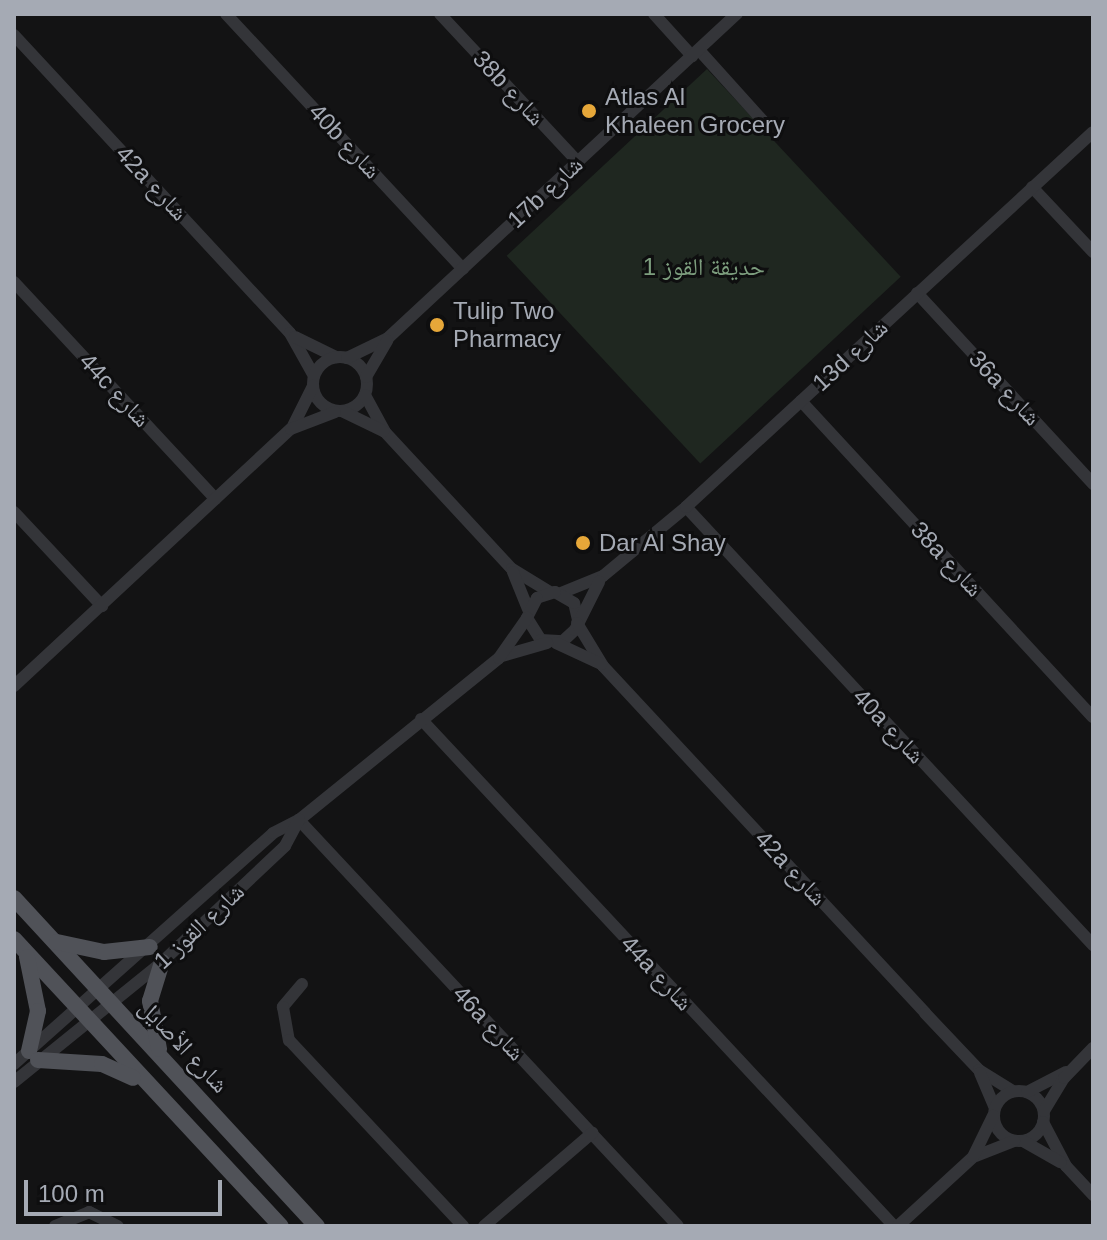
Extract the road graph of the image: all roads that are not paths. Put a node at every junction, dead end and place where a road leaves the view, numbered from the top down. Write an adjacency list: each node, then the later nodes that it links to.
1 (226, 14): 12 (street, 40b شارع)
2 (440, 14): 9 (street, 38b شارع)
3 (654, 14): 6 (street)
4 (737, 14): 6 (street, 17b شارع)
5 (14, 35): 15 (street, 42a شارع)
6 (696, 53): 7 (street); 9 (street, 17b شارع)
7 (763, 121)
8 (1093, 132): 10 (street, 13d شارع)
9 (578, 162): 12 (street, 17b شارع)
10 (1032, 187): 11 (street); 14 (street, 13d شارع)
11 (1093, 252)
12 (463, 269): 16 (street, 17b شارع)
13 (14, 282): 26 (street, 44c شارع)
14 (917, 293): 21 (street, 13d شارع); 25 (street, 36a شارع)
15 (290, 333): 17 (street, 42a شارع); 19 (street, 42a شارع)
16 (388, 338): 17 (street, 17b شارع); 18 (street, 17b شارع)
17 (343, 358): 18 (street); 19 (street)
18 (366, 377): 20 (street)
19 (314, 381): 22 (street); 23 (street)
20 (365, 395): 22 (street); 24 (street)
21 (801, 401): 27 (street, 13d شارع); 39 (street, 38a شارع)
22 (338, 412): 23 (street); 24 (street)
23 (291, 429): 26 (street)
24 (385, 432): 29 (street)
25 (1093, 484)
26 (216, 499): 32 (street)
27 (686, 507): 30 (street, 13d شارع); 45 (street, 40a شارع)
28 (14, 512): 32 (street)
29 (512, 569): 31 (street); 33 (street)
30 (603, 576): 31 (street, 13d شارع); 34 (street, 13d شارع)
31 (555, 593): 33 (street); 34 (street)
32 (102, 606): 38 (street)
33 (528, 613): 35 (street); 36 (street, شارع القوز 1)
34 (578, 621): 35 (street); 37 (street, 42a شارع)
35 (551, 643): 36 (street, شارع القوز 1); 37 (street, 42a شارع)
36 (499, 658): 40 (street, شارع القوز 1)
37 (603, 666): 58 (street, 42a شارع)
38 (14, 686)
39 (1093, 717)
40 (421, 719): 41 (street, شارع القوز 1); 77 (street, 44a شارع)
41 (299, 820): 46 (street, شارع القوز 1); 47 (street, شارع القوز 1); 65 (street, 46a شارع)
42 (14, 898): 43 (main road, شارع الأصايل)
43 (54, 941): 46 (main road); 49 (main road, شارع الأصايل)
44 (20, 945): 51 (main road); 54 (main road)
45 (1093, 945)
46 (150, 947): 49 (street, شارع القوز 1)
47 (162, 962): 50 (street, شارع القوز 1); 55 (main road)
48 (302, 984): 74 (street)
49 (99, 990): 50 (main road, شارع الأصايل); 51 (street, شارع القوز 1)
50 (112, 1003): 52 (street, شارع القوز 1); 55 (main road, شارع الأصايل)
51 (77, 1008): 52 (main road); 54 (street, شارع القوز 1)
52 (89, 1021): 54 (street, شارع القوز 1); 60 (main road)
53 (1093, 1048): 57 (street)
54 (34, 1055): 56 (street, شارع القوز 1); 59 (street, شارع القوز 1); 60 (main road)
55 (163, 1058): 73 (main road, شارع الأصايل)
56 (14, 1064)
57 (1072, 1068): 62 (street); 64 (street)
58 (979, 1070): 61 (street, 42a شارع); 63 (street, 42a شارع)
59 (14, 1082)
60 (148, 1089): 72 (main road)
61 (1013, 1091): 62 (street); 63 (street)
62 (1027, 1092): 64 (street)
63 (994, 1112): 66 (street); 67 (street)
64 (1044, 1117): 66 (street); 68 (street)
65 (592, 1133): 75 (street); 76 (street, 46a شارع)
66 (1019, 1141): 67 (street); 68 (street)
67 (973, 1157): 77 (street)
68 (1066, 1166): 69 (street)
69 (1093, 1195)
70 (55, 1226): 71 (street)
71 (118, 1226)
72 (281, 1226)
73 (317, 1226)
74 (463, 1226)
75 (484, 1226)
76 (678, 1226)
77 (896, 1226)

